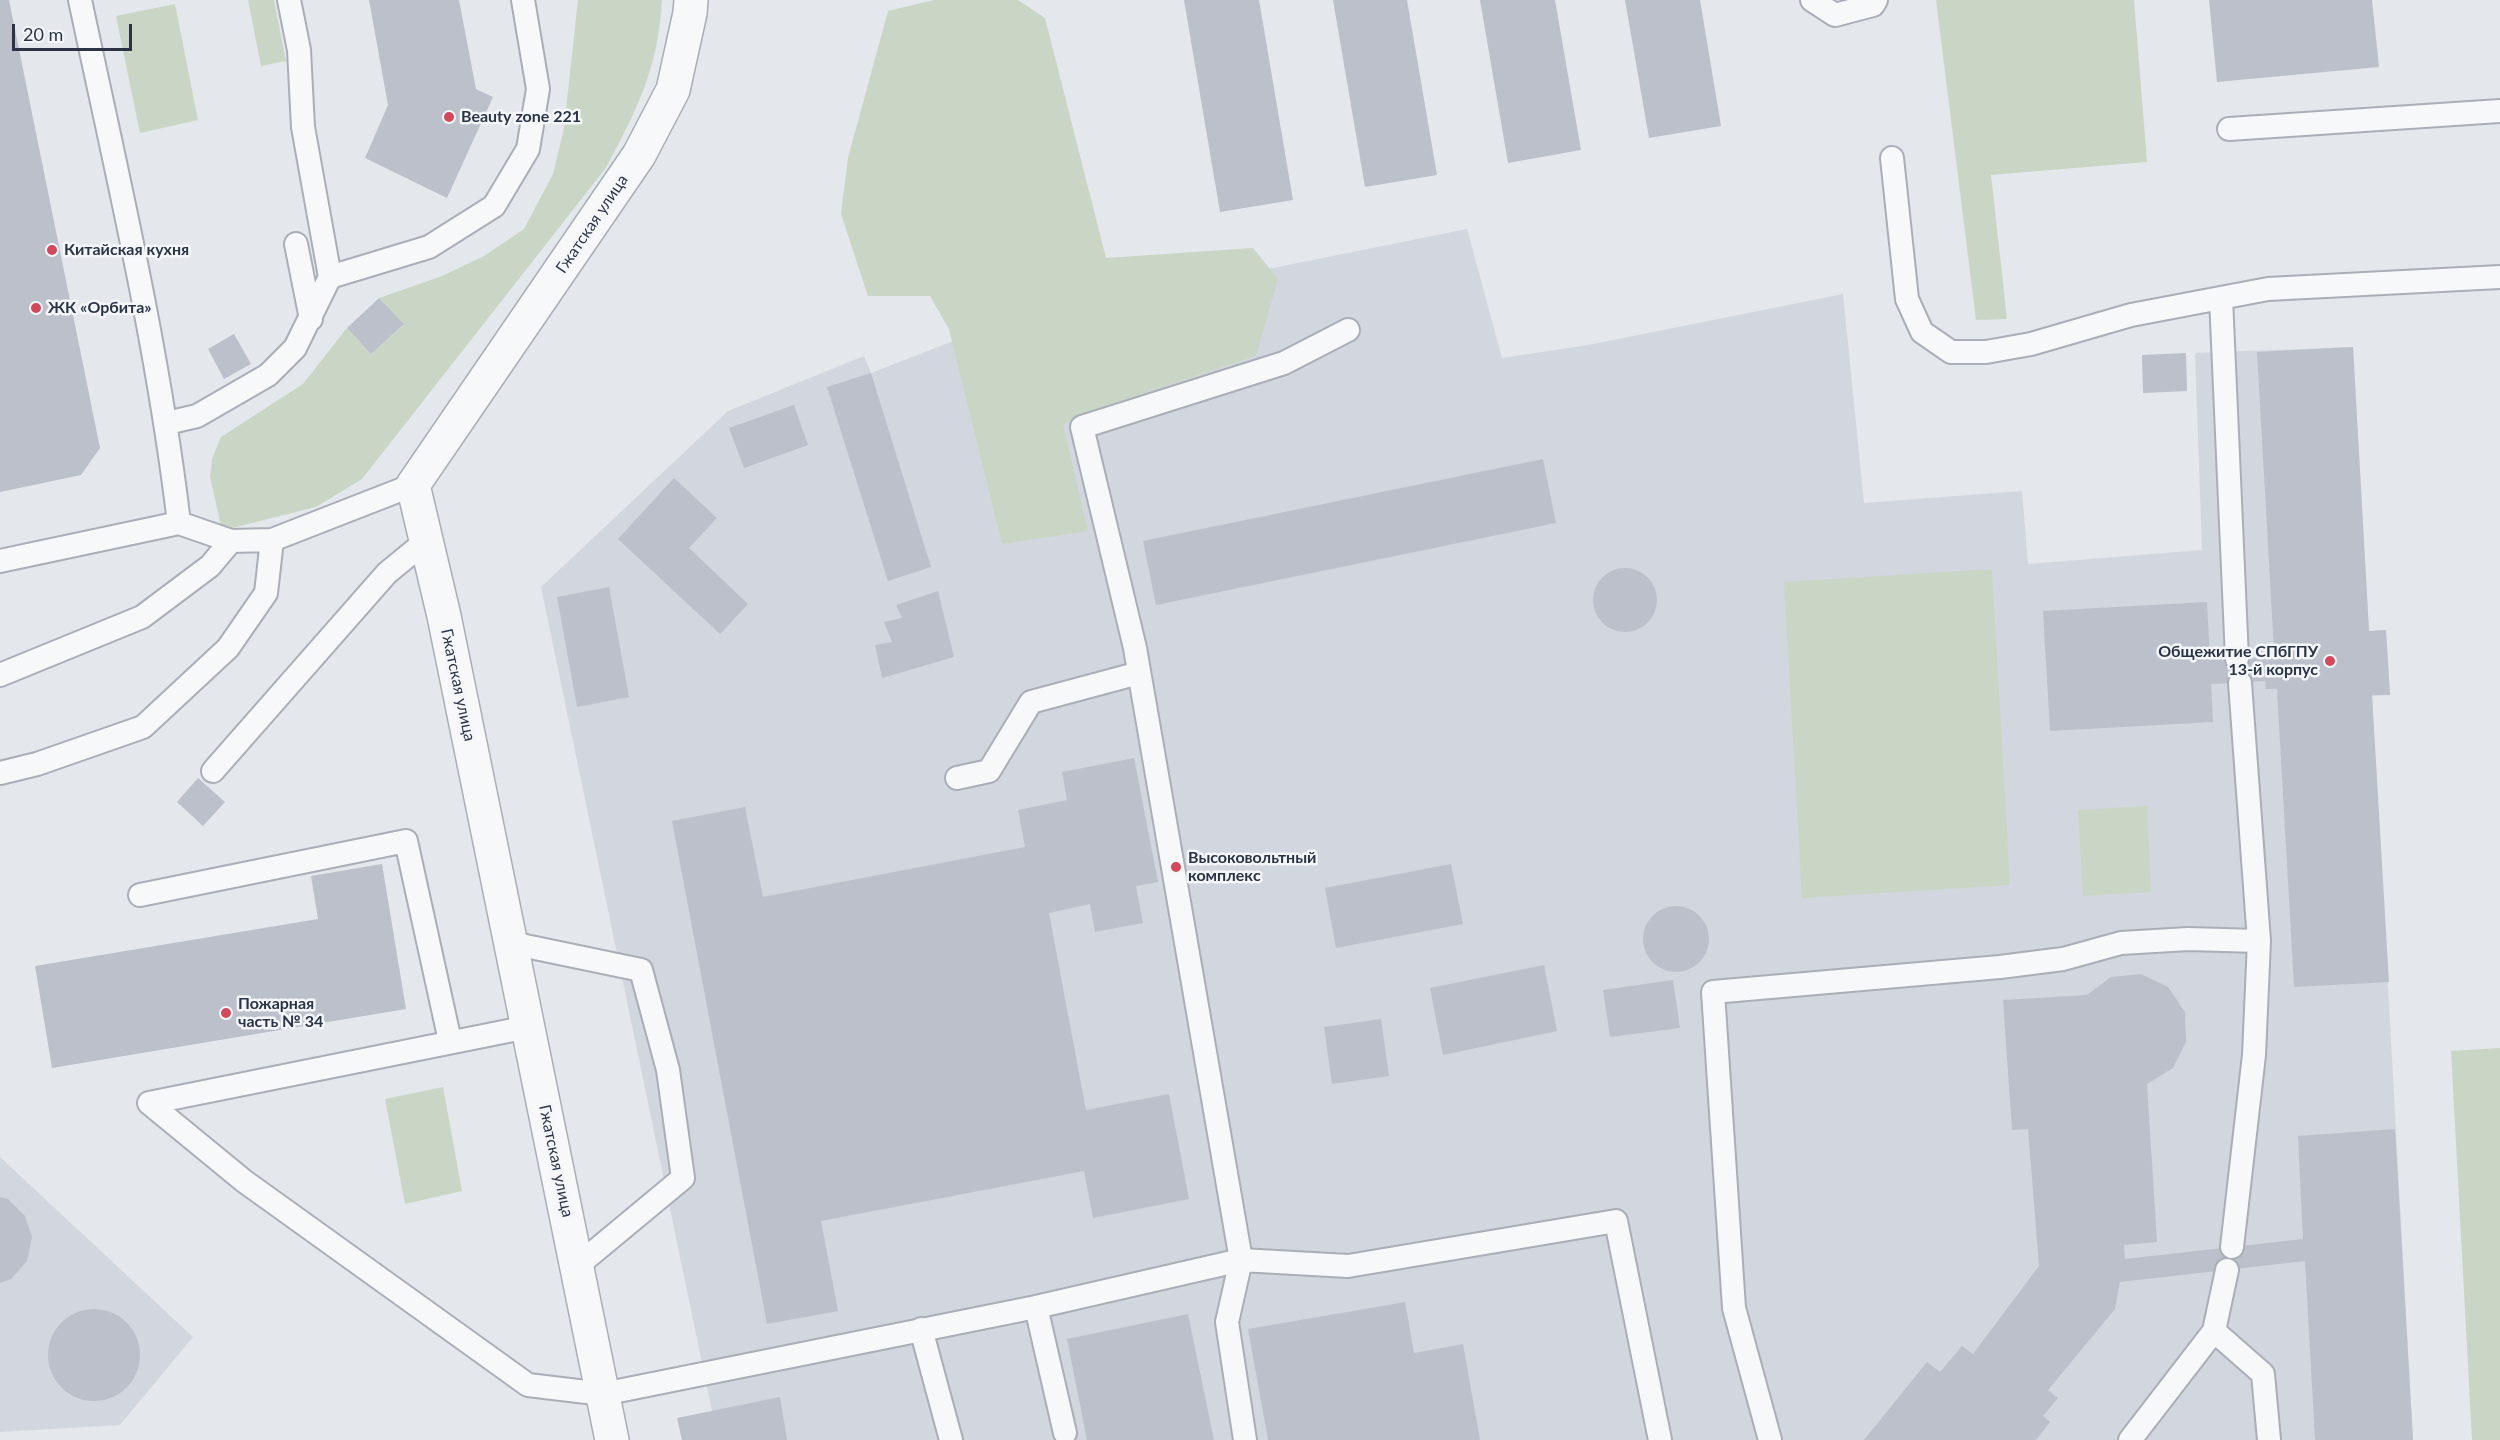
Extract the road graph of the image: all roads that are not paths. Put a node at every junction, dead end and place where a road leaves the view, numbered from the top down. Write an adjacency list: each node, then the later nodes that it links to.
1 (80, 0): 16 (lane)
2 (289, 0): 11 (lane)
3 (523, 0): 11 (lane)
4 (691, 0): 17 (street, Гжатская улица)
5 (1812, 0): 6 (lane)
6 (1876, 0)
7 (2500, 111): 8 (lane)
8 (2229, 129)
9 (1892, 158): 13 (lane)
10 (296, 244): 14 (lane)
11 (330, 276): 14 (lane)
12 (2500, 277): 13 (lane)
13 (2221, 297): 23 (lane)
14 (311, 319): 16 (lane)
15 (1348, 330): 24 (lane)
16 (167, 423): 18 (lane)
17 (413, 485): 19 (lane); 21 (street, Гжатская улица)
18 (179, 523): 20 (lane); 22 (lane)
19 (272, 540): 20 (lane); 28 (lane)
20 (231, 541): 25 (lane)
21 (426, 541): 27 (lane); 32 (street, Гжатская улица)
22 (0, 561)
23 (2237, 659)
24 (1139, 673): 29 (lane); 36 (lane)
25 (0, 675)
26 (2240, 683): 31 (lane)
27 (213, 771)
28 (0, 773)
29 (957, 778)
30 (140, 895): 34 (lane)
31 (2259, 940): 35 (lane); 48 (lane)
32 (511, 943): 33 (street, Гжатская улица); 37 (lane)
33 (528, 1027): 34 (lane); 37 (street, Гжатская улица)
34 (450, 1041): 42 (lane)
35 (2232, 1247)
36 (1241, 1260): 39 (lane); 46 (lane); 47 (lane)
37 (577, 1266): 42 (street, Гжатская улица)
38 (2227, 1270): 41 (lane)
39 (1036, 1306): 40 (lane); 43 (lane)
40 (921, 1329): 42 (lane); 45 (lane)
41 (2214, 1331): 49 (lane); 50 (lane)
42 (603, 1394): 44 (street, Гжатская улица)
43 (1065, 1433)
44 (612, 1440)
45 (951, 1440)
46 (1245, 1440)
47 (1660, 1440)
48 (1770, 1440)
49 (2130, 1440)
50 (2269, 1440)

